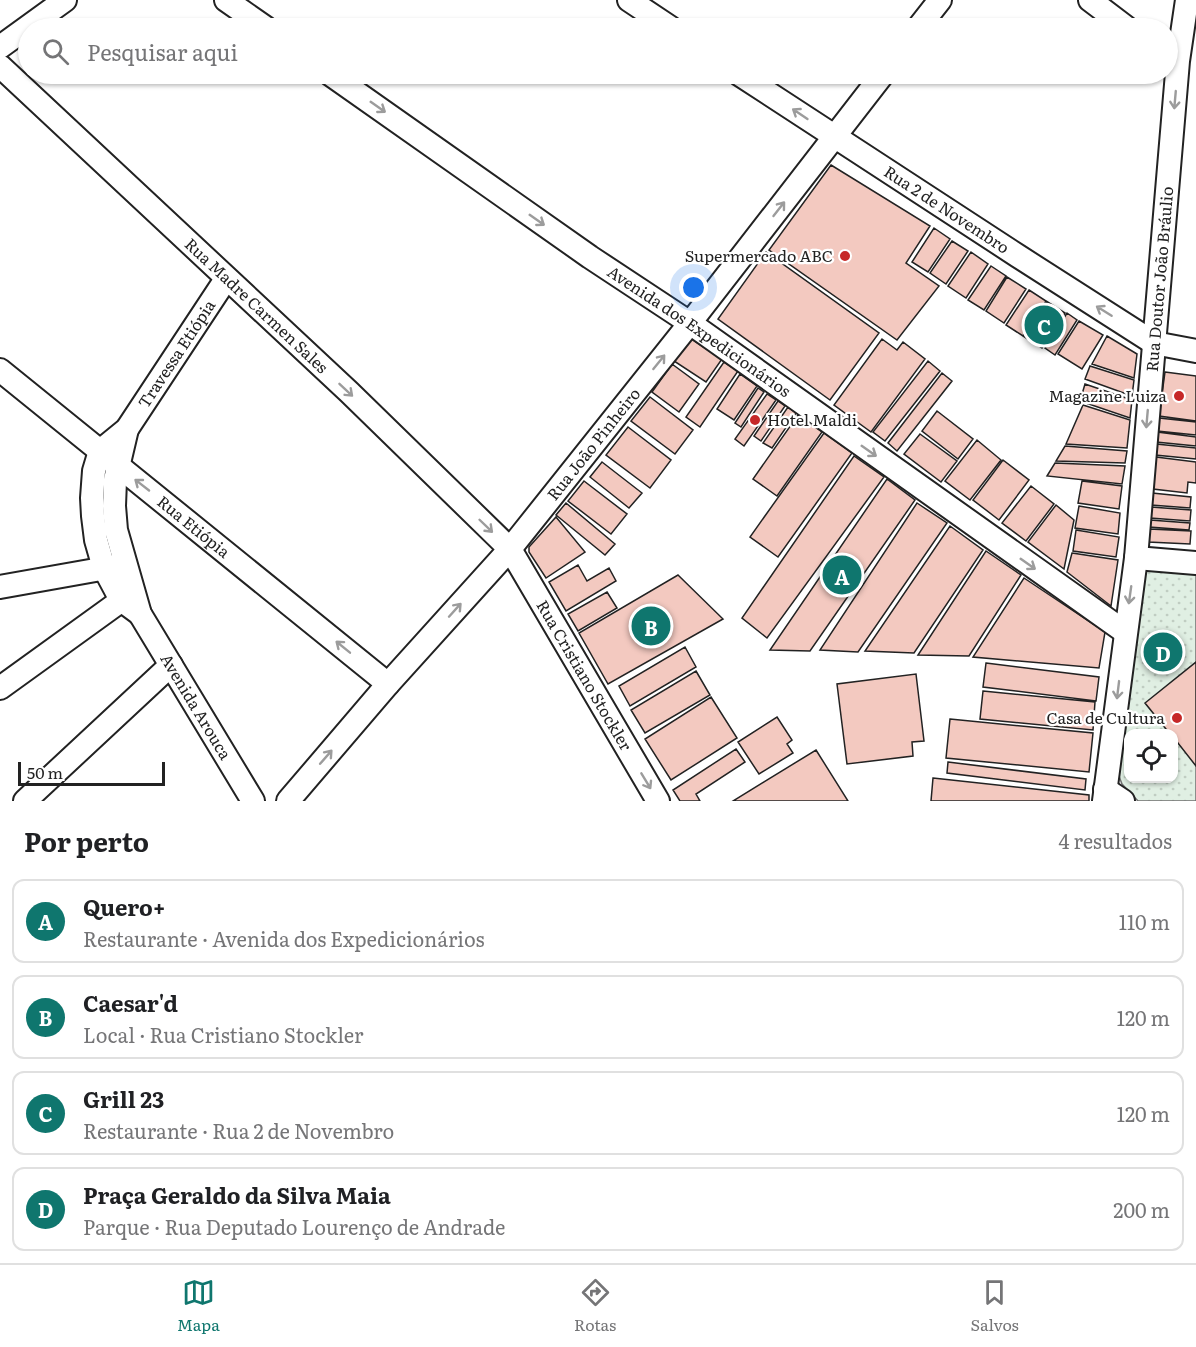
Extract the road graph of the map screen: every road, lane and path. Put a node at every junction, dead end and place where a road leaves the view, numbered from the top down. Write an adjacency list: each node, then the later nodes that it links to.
1 (65, 0): 7 (street)
2 (226, 0): 8 (street)
3 (628, 0): 9 (street)
4 (940, 0): 10 (street)
5 (1090, 0): 11 (street)
6 (1187, 0): 14 (street, Rua Doutor João Bráulio)
7 (40, 18)
8 (252, 18)
9 (656, 18)
10 (926, 18)
11 (1114, 18)
12 (18, 34): 13 (street)
13 (0, 47)
14 (1180, 60): 16 (street, Rua Doutor João Bráulio, one-way to 16)
15 (0, 66): 17 (street, Rua Madre Carmen Sales)
16 (1178, 82)
17 (18, 83)
18 (19, 84): 24 (street, Rua Madre Carmen Sales)
19 (344, 84): 25 (street, Avenida dos Expedicionários, one-way to 25)
20 (754, 84): 23 (street, Rua 2 de Novembro, one-way to 20)
21 (875, 84): 23 (street, Rua João Pinheiro)
22 (1178, 84): 26 (street, Rua Doutor João Bráulio, one-way to 26)
23 (834, 137): 25 (street, Rua João Pinheiro, one-way to 23); 26 (street, Rua 2 de Novembro, one-way to 23)
24 (226, 279): 29 (street, Travessa Etiópia); 32 (street, Rua Madre Carmen Sales, one-way to 32)
25 (690, 323): 32 (street, Rua João Pinheiro, one-way to 25); 38 (street, Avenida dos Expedicionários, one-way to 38)
26 (1154, 343): 27 (street); 33 (street, Rua Doutor João Bráulio, one-way to 33)
27 (1196, 351)
28 (0, 370): 30 (street, Rua Etiópia)
29 (127, 429): 30 (street, Travessa Etiópia); 31 (street, Travessa Etiópia)
30 (100, 451): 31 (street, Rua Etiópia); 35 (street, Avenida Arouca)
31 (118, 466): 35 (street, Avenida Arouca); 40 (street, Rua Etiópia, one-way to 31)
32 (510, 549): 40 (street, Rua João Pinheiro, one-way to 32); 46 (street, Rua Cristiano Stockler, one-way to 46)
33 (1136, 558): 34 (street); 38 (street, Rua Doutor João Bráulio, one-way to 38)
34 (1196, 563)
35 (114, 566): 36 (street); 37 (street, Avenida Arouca)
36 (0, 587)
37 (128, 595): 39 (street, Avenida Arouca); 41 (street)
38 (1125, 632): 42 (street, Rua Doutor João Bráulio, one-way to 42)
39 (171, 665): 43 (street); 44 (street, Avenida Arouca)
40 (388, 684): 45 (street, Rua João Pinheiro, one-way to 40)
41 (0, 688)
42 (1111, 797)
43 (25, 801)
44 (253, 801)
45 (288, 801)
46 (658, 801)

